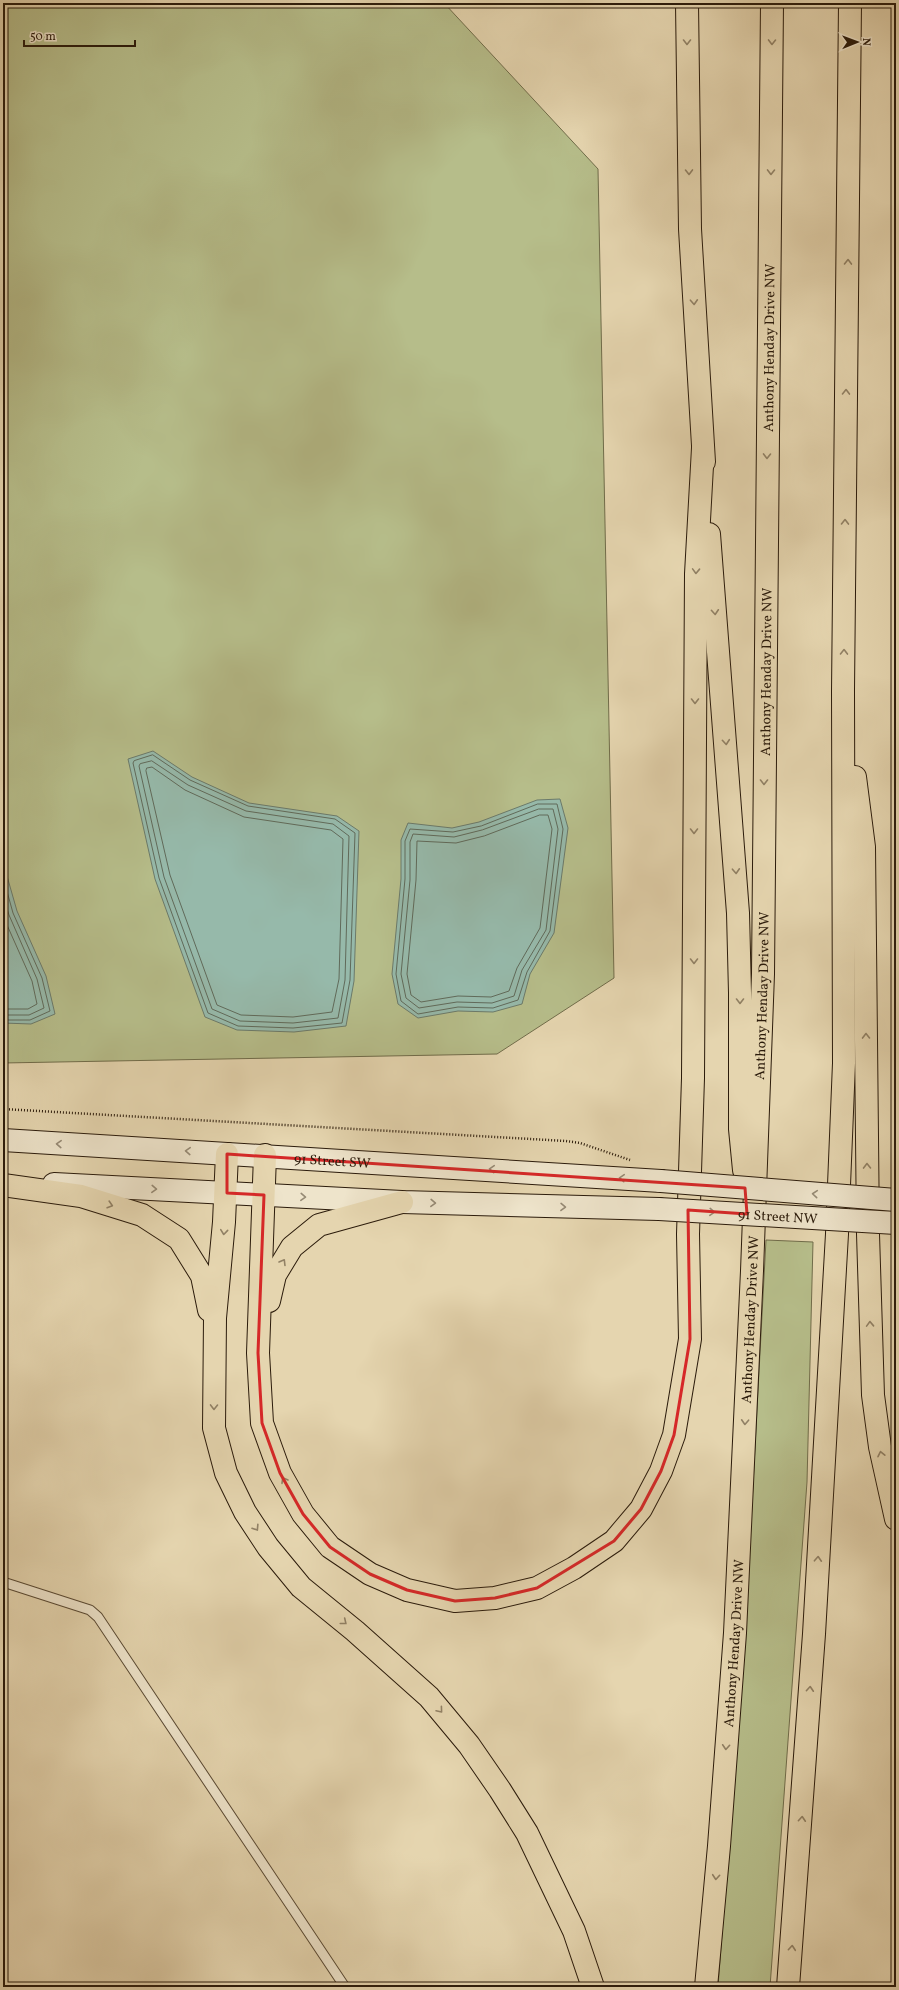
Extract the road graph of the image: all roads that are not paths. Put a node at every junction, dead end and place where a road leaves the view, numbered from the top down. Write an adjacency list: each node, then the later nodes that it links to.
1 (687, 3): 4 (highway, one-way to 4)
2 (772, 3): 17 (highway, Anthony Henday Drive NW, one-way to 17)
3 (850, 3): 5 (highway, one-way to 3)
4 (702, 448): 17 (highway, one-way to 17); 18 (highway, one-way to 18)
5 (843, 691): 20 (highway, one-way to 5); 25 (highway, one-way to 5)
6 (3, 1140): 7 (main road, 91 Street SW, one-way to 6)
7 (227, 1154): 8 (main road, 91 Street SW); 12 (highway)
8 (265, 1155): 10 (main road, 91 Street SW, one-way to 8); 13 (highway)
9 (3, 1181): 12 (main road, one-way to 12)
10 (661, 1181): 14 (main road, 91 Street NW, one-way to 10, bridge)
11 (3, 1184): 19 (highway, one-way to 19)
12 (227, 1193): 13 (main road); 19 (highway, one-way to 19)
13 (264, 1195): 15 (main road, one-way to 15); 18 (highway)
14 (896, 1200)
15 (402, 1202): 16 (main road, 91 Street NW, one-way to 16, bridge); 18 (highway, one-way to 15)
16 (896, 1223)
17 (752, 1271): 24 (highway, Anthony Henday Drive NW, one-way to 24)
18 (258, 1353)
19 (215, 1368): 23 (highway, one-way to 23)
20 (896, 1519)
21 (3, 1582): 22 (lane)
22 (345, 1987)
23 (594, 1987)
24 (706, 1987)
25 (788, 1987)

